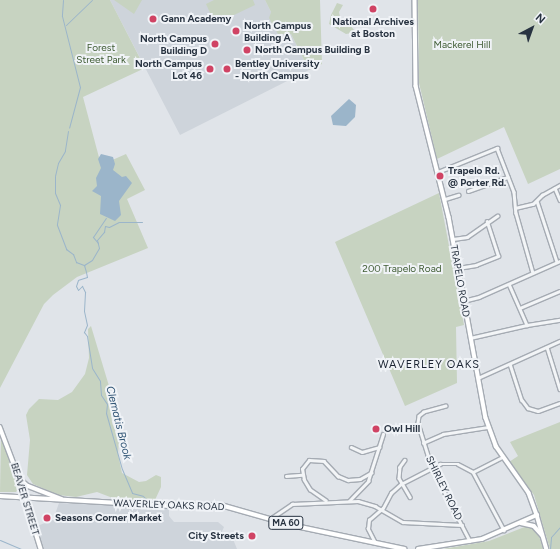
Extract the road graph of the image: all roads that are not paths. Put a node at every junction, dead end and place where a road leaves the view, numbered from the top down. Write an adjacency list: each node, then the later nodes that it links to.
1 (415, 0): 2 (main road, TRAPELO ROAD)
2 (437, 172): 3 (street); 8 (main road, TRAPELO ROAD)
3 (508, 177): 6 (street); 11 (street)
4 (560, 185): 5 (street)
5 (555, 188): 9 (street); 10 (street)
6 (468, 191)
7 (458, 195): 8 (street)
8 (444, 200): 14 (main road, TRAPELO ROAD)
9 (560, 200)
10 (538, 201): 11 (street); 15 (street)
11 (514, 208): 17 (street)
12 (497, 216): 13 (street)
13 (487, 222): 14 (street); 16 (street)
14 (453, 239): 16 (main road, TRAPELO ROAD)
15 (559, 261): 17 (street)
16 (458, 268): 20 (main road, TRAPELO ROAD)
17 (533, 273): 18 (street)
18 (509, 284): 20 (street); 21 (street)
19 (560, 291): 21 (street)
20 (463, 301): 24 (main road, TRAPELO ROAD)
21 (520, 308): 23 (street)
22 (560, 320): 23 (street)
23 (527, 325): 24 (street)
24 (470, 338): 28 (main road, TRAPELO ROAD)
25 (560, 341): 26 (street)
26 (547, 347): 27 (street); 29 (street)
27 (510, 364): 28 (street); 30 (street)
28 (478, 378): 33 (main road, TRAPELO ROAD)
29 (560, 389)
30 (560, 403)
31 (446, 406): 35 (street, SHIRLEY ROAD)
32 (0, 427): 45 (main road, BEAVER STREET)
33 (488, 427): 35 (street); 38 (main road, TRAPELO ROAD)
34 (383, 434): 37 (street)
35 (423, 443): 40 (street, SHIRLEY ROAD)
36 (351, 447): 37 (street)
37 (379, 447): 42 (street)
38 (502, 457): 41 (street); 54 (main road, TRAPELO ROAD)
39 (405, 460): 46 (street)
40 (432, 468): 41 (street); 46 (street); 57 (street, SHIRLEY ROAD)
41 (473, 472): 58 (street)
42 (371, 473): 43 (street); 51 (street)
43 (302, 475): 44 (street); 52 (street)
44 (286, 476)
45 (19, 477): 49 (main road, BEAVER STREET); 50 (main road)
46 (401, 484): 48 (street); 53 (street)
47 (0, 496): 49 (main road, WAVERLEY OAKS ROAD / MA 60)
48 (410, 497)
49 (26, 498): 50 (main road, WAVERLEY OAKS ROAD / MA 60); 63 (main road, BEAVER STREET)
50 (69, 500): 55 (main road, WAVERLEY OAKS ROAD / MA 60)
51 (349, 501): 52 (street); 53 (street)
52 (326, 502): 55 (street)
53 (381, 510): 57 (street); 61 (street)
54 (538, 515): 56 (main road); 59 (main road, TRAPELO ROAD)
55 (270, 519): 61 (main road, WAVERLEY OAKS ROAD / MA 60)
56 (516, 524): 58 (main road); 59 (main road)
57 (462, 525): 60 (street, SHIRLEY ROAD)
58 (504, 530): 60 (main road)
59 (544, 539): 66 (main road, TRAPELO ROAD)
60 (470, 542): 62 (main road)
61 (375, 543): 64 (main road, WAVERLEY OAKS ROAD / MA 60)
62 (439, 548): 65 (main road)
63 (40, 549)
64 (405, 549)
65 (418, 549)
66 (547, 549)

